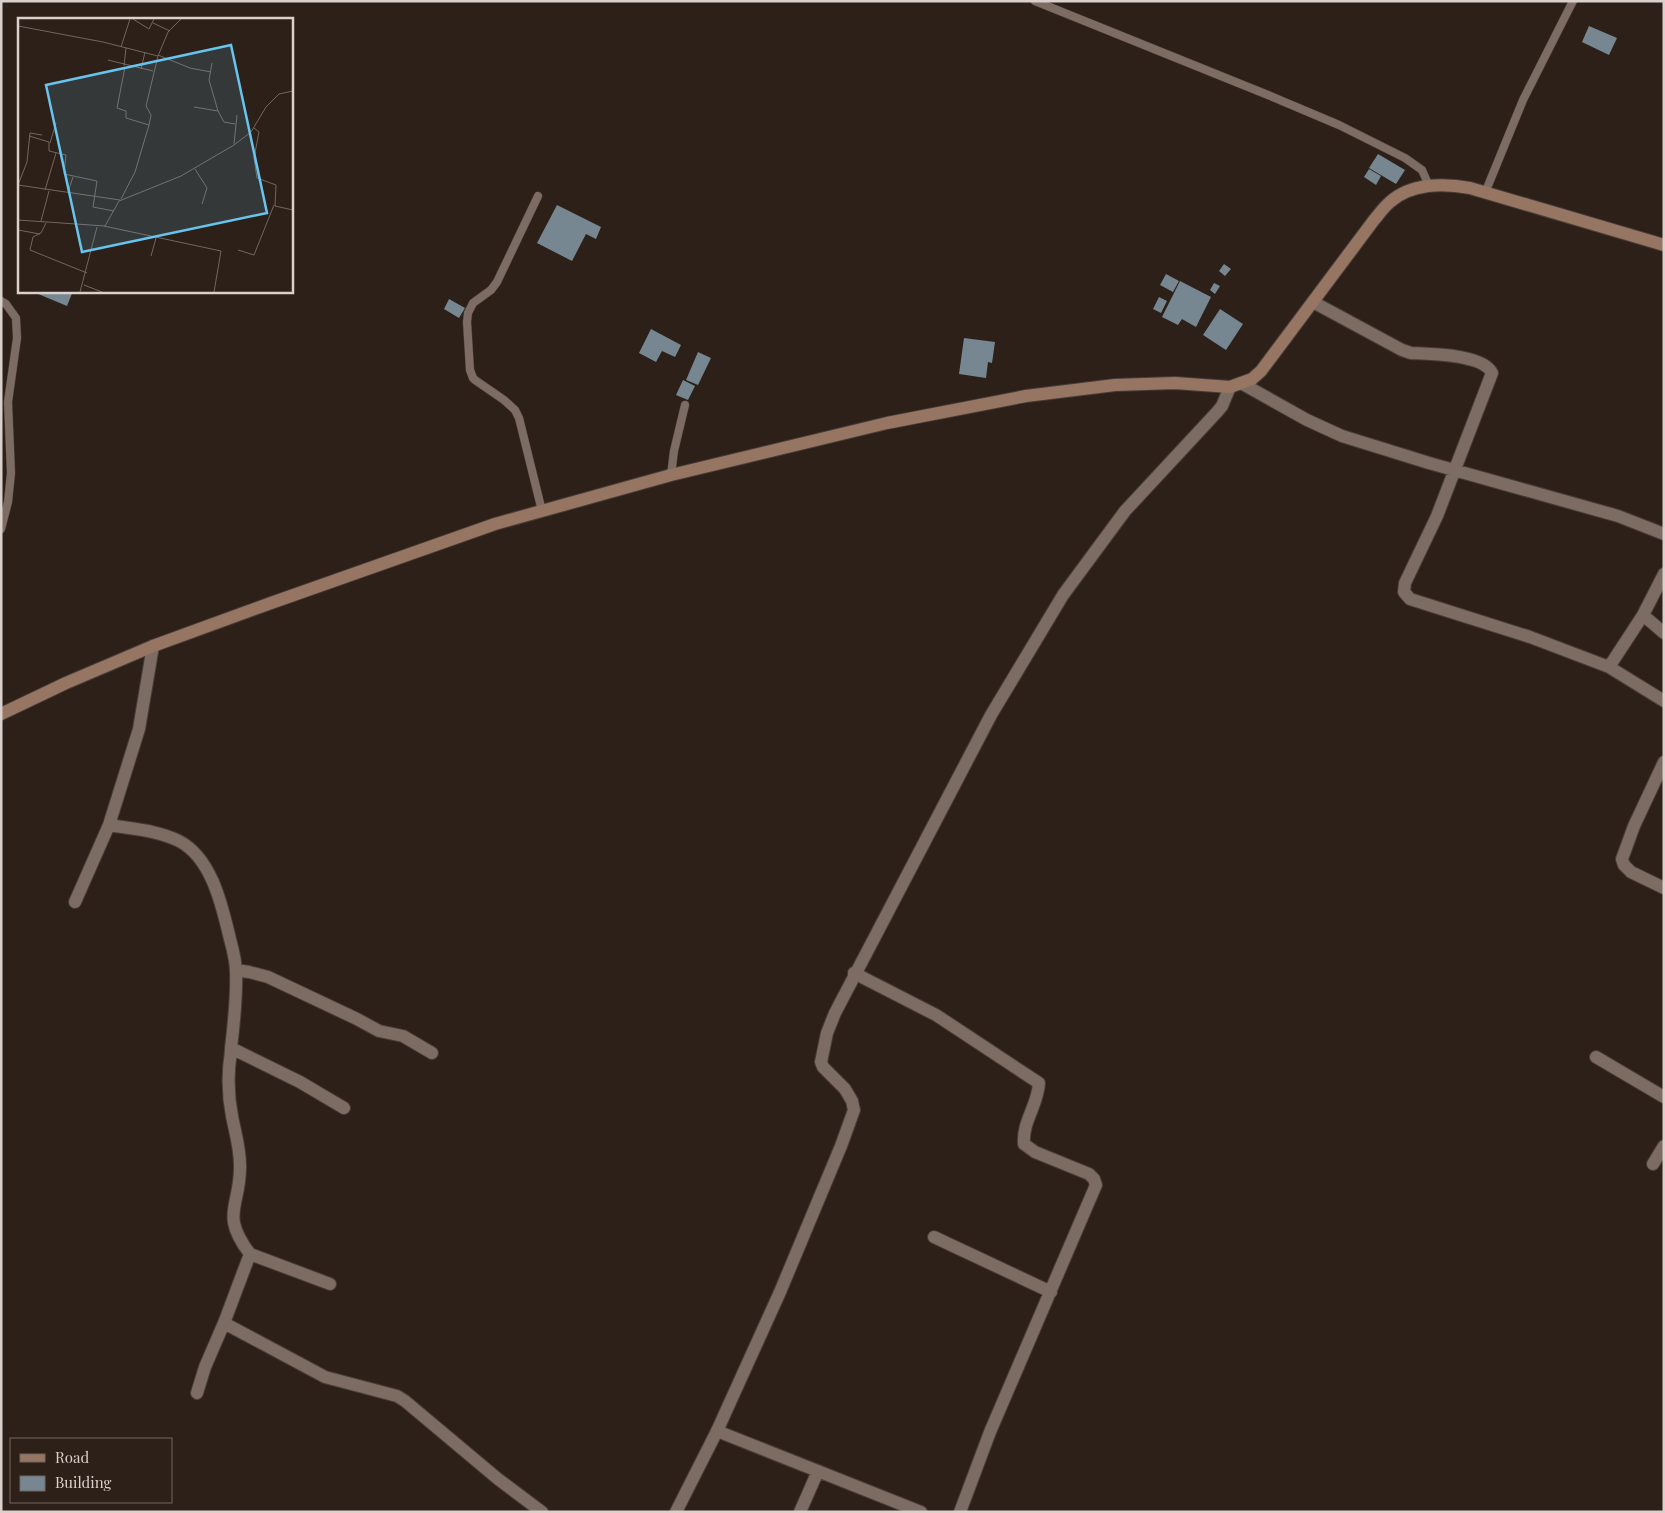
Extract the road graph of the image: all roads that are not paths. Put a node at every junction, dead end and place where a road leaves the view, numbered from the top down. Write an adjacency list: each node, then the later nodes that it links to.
1 (1035, 1): 3 (lane)
2 (1573, 1): 4 (lane)
3 (1430, 186): 4 (main road); 8 (main road)
4 (1486, 193): 6 (main road)
5 (538, 196): 13 (lane)
6 (1664, 245)
7 (1, 301): 14 (lane)
8 (1313, 302): 9 (main road); 11 (street)
9 (1235, 385): 11 (street); 12 (main road); 28 (street)
10 (685, 405): 12 (lane)
11 (1454, 470): 15 (street); 20 (street)
12 (671, 475): 13 (main road)
13 (542, 511): 19 (main road)
14 (1, 529)
15 (1664, 534)
16 (1664, 574): 17 (street)
17 (1643, 615): 18 (street); 20 (street)
18 (1664, 633)
19 (153, 646): 22 (main road); 24 (street)
20 (1610, 667): 21 (street)
21 (1664, 701)
22 (1, 714)
23 (1664, 762): 25 (street)
24 (109, 825): 26 (street); 27 (street)
25 (1664, 888)
26 (75, 902)
27 (236, 970): 29 (street); 30 (street)
28 (854, 973): 39 (street); 42 (street)
29 (232, 1048): 33 (street); 37 (street)
30 (432, 1053)
31 (1596, 1057): 32 (street)
32 (1664, 1097)
33 (344, 1108)
34 (1664, 1146): 35 (street)
35 (1653, 1164)
36 (934, 1237): 39 (street)
37 (250, 1254): 38 (street); 40 (street)
38 (330, 1284)
39 (1051, 1292): 48 (street)
40 (224, 1323): 41 (street); 44 (street)
41 (197, 1393)
42 (717, 1432): 43 (street); 45 (street)
43 (818, 1471): 46 (street); 47 (street)
44 (542, 1512)
45 (676, 1512)
46 (800, 1512)
47 (922, 1512)
48 (960, 1512)

